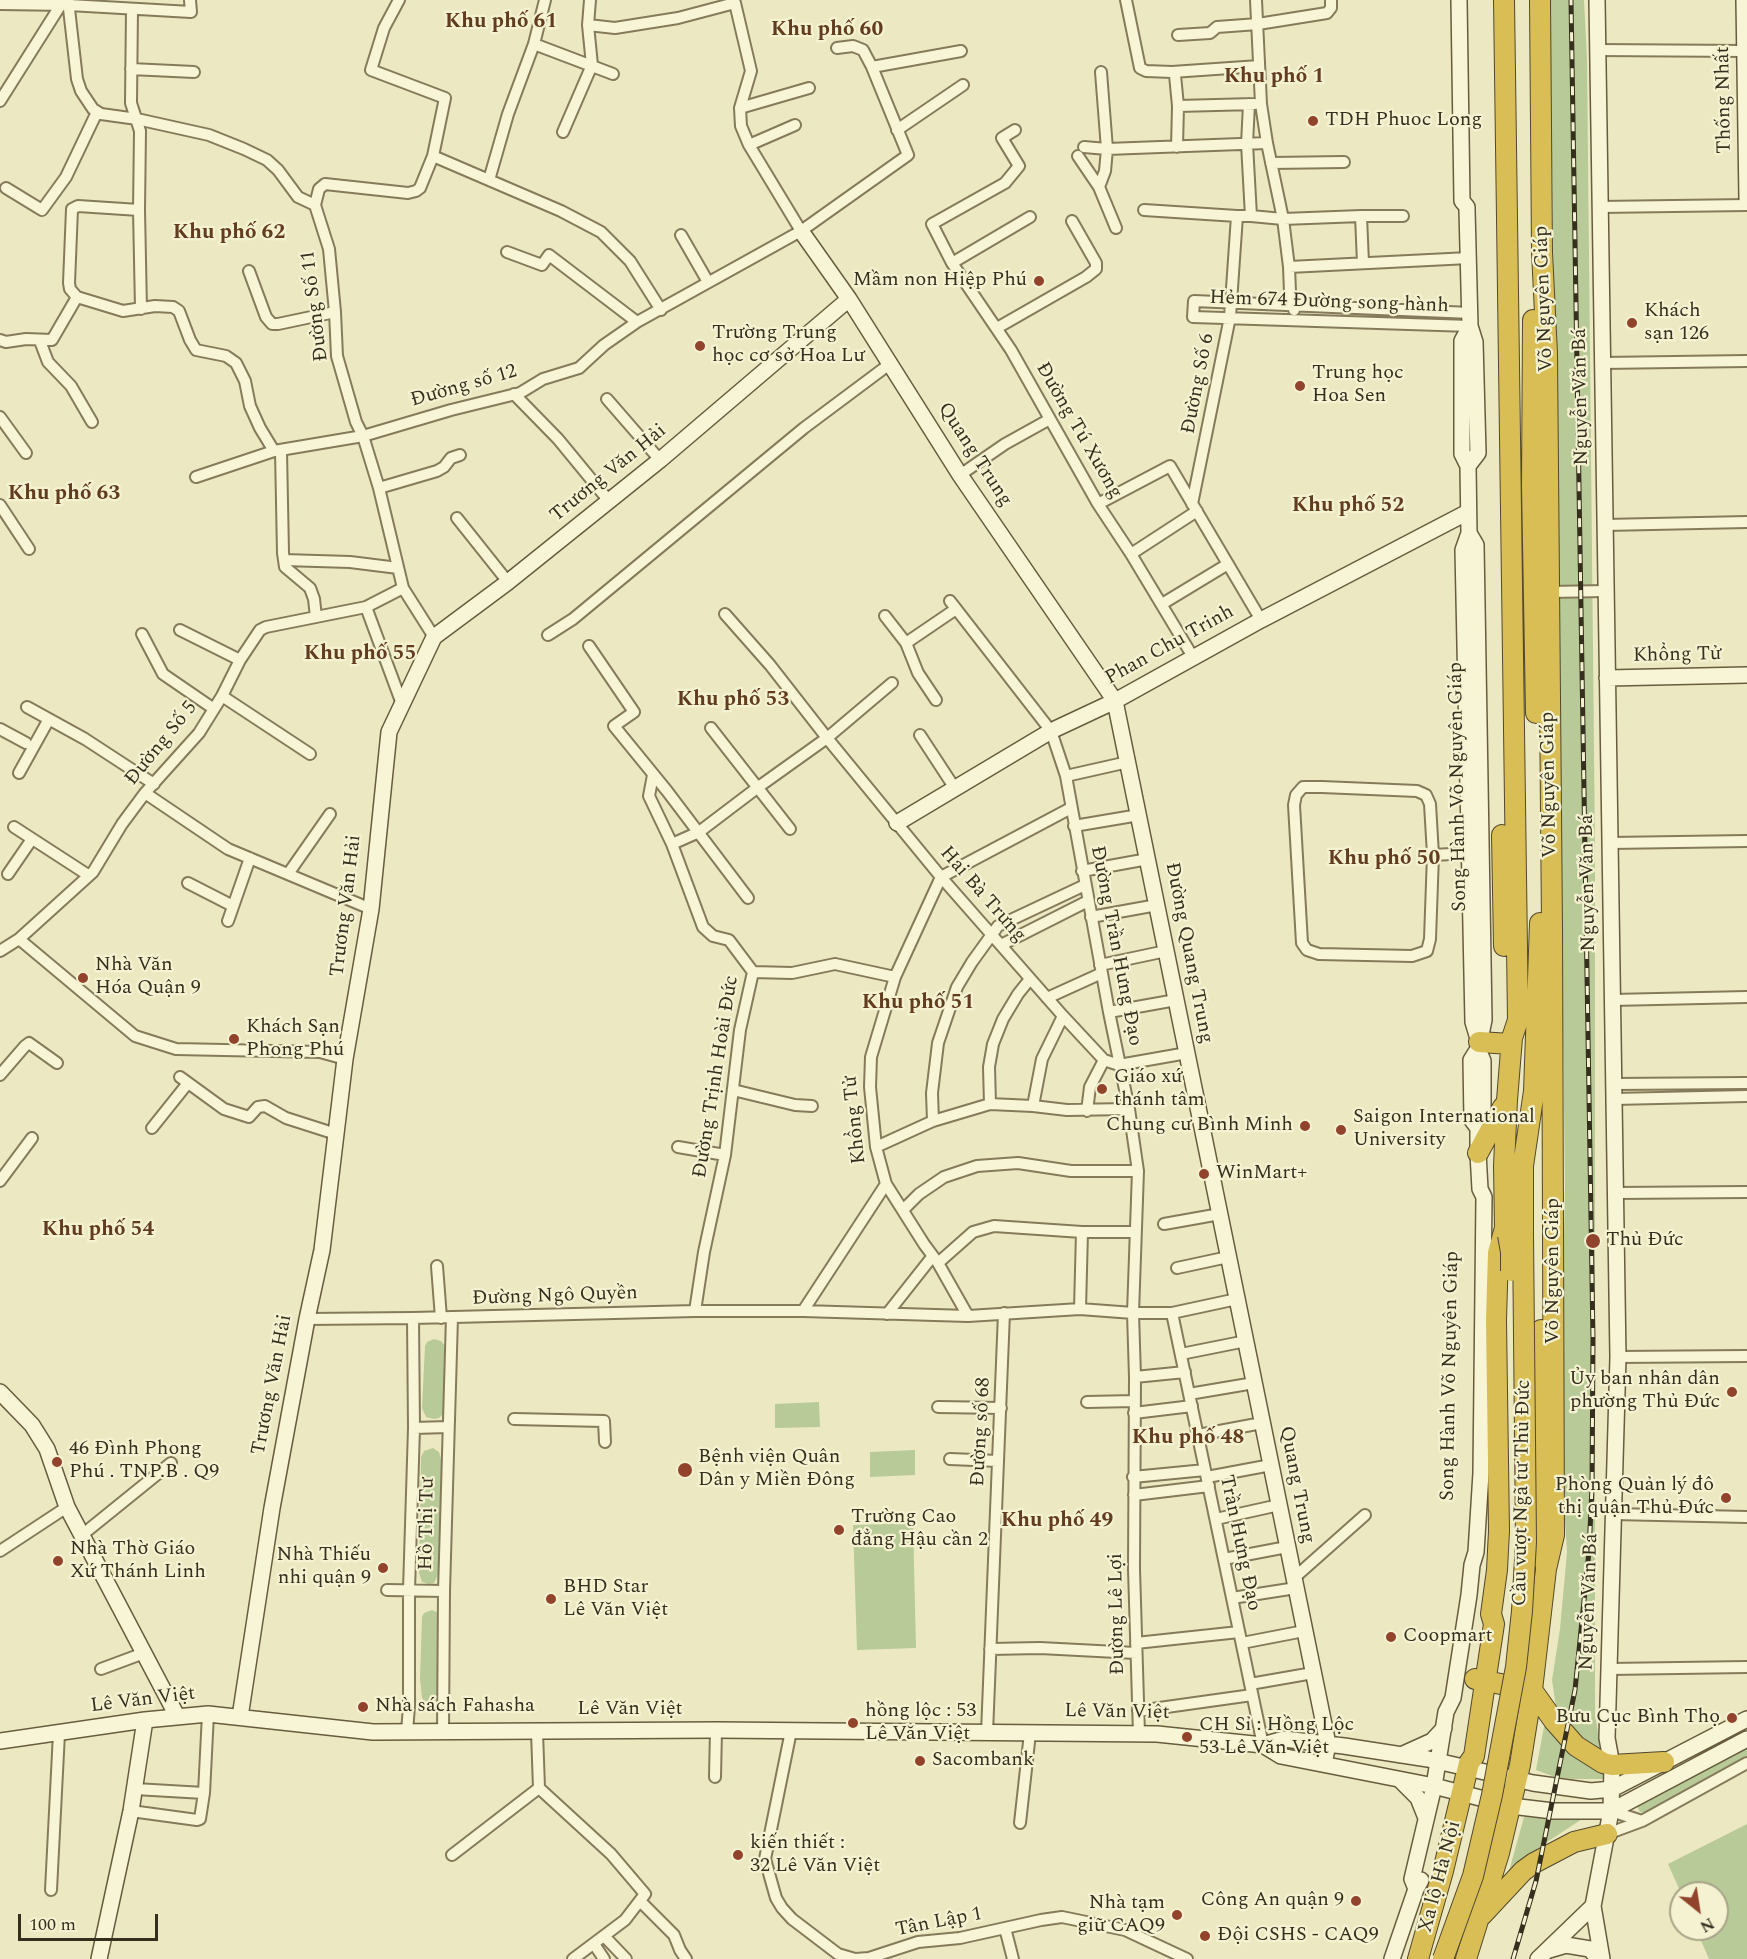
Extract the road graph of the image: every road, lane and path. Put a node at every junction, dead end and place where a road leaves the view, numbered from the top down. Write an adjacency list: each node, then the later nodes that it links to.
1 (190, 0): 18 (street)
2 (399, 0): 53 (street)
3 (591, 0): 20 (street)
4 (1126, 0): 33 (street)
5 (1256, 0): 19 (street)
6 (1330, 0): 19 (street)
7 (1459, 0): 61 (main road, Song Hành Võ Nguyên Giáp)
8 (1469, 0): 61 (main road, Song Hành Võ Nguyên Giáp)
9 (1491, 0): 221 (highway, Võ Nguyên Giáp)
10 (1504, 0): 221 (highway, Võ Nguyên Giáp)
11 (1531, 0): 82 (highway, Võ Nguyên Giáp)
12 (1540, 0): 76 (highway, Võ Nguyên Giáp)
13 (1597, 0): 24 (main road, Nguyễn Văn Bá)
14 (1744, 0): 26 (main road, Thống Nhất)
15 (0, 4): 16 (street)
16 (66, 4): 18 (street); 37 (street); 42 (street)
17 (543, 4): 22 (street)
18 (132, 9): 30 (street)
19 (1258, 24): 21 (street); 28 (street)
20 (588, 25): 27 (street); 41 (street)
21 (1178, 35)
22 (534, 44): 27 (street); 56 (street)
23 (837, 48): 29 (street)
24 (1598, 50): 26 (street); 62 (main road, Nguyễn Văn Bá)
25 (961, 51): 29 (street)
26 (1745, 51): 59 (main road, Thống Nhất)
27 (592, 65): 34 (street); 47 (street)
28 (1259, 66): 33 (street); 39 (street)
29 (872, 67): 45 (street)
30 (131, 69): 31 (street); 43 (street)
31 (194, 72)
32 (1101, 72): 52 (street)
33 (1172, 72): 40 (street)
34 (613, 74)
35 (963, 86): 45 (street)
36 (809, 88): 41 (street)
37 (0, 101)
38 (1249, 104): 39 (street); 40 (street); 49 (street)
39 (1261, 104): 48 (street)
40 (1178, 106): 51 (street)
41 (740, 108): 50 (street)
42 (97, 112): 43 (street); 58 (street)
43 (137, 119): 60 (street); 63 (street)
44 (795, 125): 50 (street)
45 (897, 130): 73 (street, Đường số 12)
46 (1015, 130): 78 (street, Đường Tú Xương)
47 (563, 132)
48 (1267, 143): 49 (street); 55 (street)
49 (1247, 144): 51 (street); 66 (street)
50 (749, 145): 73 (street)
51 (1177, 147): 52 (street)
52 (1107, 149): 57 (street); 57 (street)
53 (433, 156): 56 (street); 60 (street)
54 (1344, 162): 55 (street)
55 (1271, 163): 70 (street)
56 (489, 180): 89 (street)
57 (1099, 187): 72 (street)
58 (6, 188)
59 (1747, 202): 62 (street)
60 (315, 205): 90 (street, Đường Số 11)
61 (1467, 207): 77 (main road, Song Hành Võ Nguyên Giáp)
62 (1600, 207): 102 (main road, Nguyễn Văn Bá)
63 (139, 210): 84 (street); 88 (street)
64 (1144, 210): 65 (street)
65 (1237, 216): 66 (street); 86 (street, Đường Số 6)
66 (1251, 216): 70 (street)
67 (1361, 216): 68 (street); 70 (street); 79 (street)
68 (1403, 216)
69 (1030, 217): 78 (street)
70 (1283, 219): 80 (street)
71 (1072, 221): 95 (street)
72 (1116, 228)
73 (801, 231): 83 (street, Đường số 12); 85 (main road, Quang Trung)
74 (681, 235): 83 (street)
75 (507, 252): 94 (street)
76 (1542, 252): 82 (highway); 99 (highway, Võ Nguyên Giáp)
77 (1469, 258): 79 (street); 93 (main road, Song Hành Võ Nguyên Giáp)
78 (952, 263): 95 (street, Đường Tú Xương)
79 (1363, 263): 80 (street)
80 (1289, 267): 87 (street)
81 (249, 270): 90 (street)
82 (1533, 272): 96 (highway, Võ Nguyên Giáp)
83 (708, 282): 89 (street, Đường số 12)
84 (77, 297): 88 (street); 98 (street)
85 (849, 299): 101 (main road, Quang Trung); 112 (main road, Trương Văn Hải)
86 (1231, 303): 87 (street, Hẻm 674 Đường song hành); 91 (street, Đường Số 6); 91 (street, Hẻm 674 Đường song hành)
87 (1293, 305): 92 (street); 93 (street, Hẻm 674 Đường song hành)
88 (141, 309): 109 (street)
89 (662, 310): 94 (street, Đường số 12)
90 (335, 312): 108 (street, Đường Số 11)
91 (1230, 317): 92 (street, Hẻm 674 Đường song hành); 119 (street, Đường Số 6)
92 (1296, 320): 93 (street, Hẻm 674 Đường song hành)
93 (1470, 320): 120 (main road, Song Hành Võ Nguyên Giáp)
94 (637, 322): 103 (street, Đường số 12)
95 (997, 328): 106 (street, Đường Tú Xương)
96 (1533, 331): 99 (highway); 186 (highway, Võ Nguyên Giáp)
97 (0, 340): 98 (street)
98 (40, 340): 107 (street)
99 (1547, 354): 133 (highway, Võ Nguyên Giáp)
100 (1747, 361): 102 (street)
101 (891, 363): 113 (main road, Quang Trung); 142 (street)
102 (1602, 363): 123 (main road, Nguyễn Văn Bá)
103 (514, 393): 108 (street, Đường số 12); 116 (street)
104 (607, 399): 112 (street)
105 (0, 417): 110 (street)
106 (1050, 419): 113 (street); 117 (street, Đường Tú Xương)
107 (92, 422)
108 (363, 436): 109 (street, Đường số 12); 115 (street, Đường Số 11)
109 (278, 451): 114 (street, Đường số 12); 127 (street)
110 (26, 453)
111 (460, 455): 115 (street)
112 (660, 460): 116 (main road, Trương Văn Hải)
113 (960, 475): 153 (main road, Quang Trung)
114 (196, 477)
115 (379, 488): 129 (street, Đường Số 11)
116 (609, 501): 130 (main road, Trương Văn Hải)
117 (1098, 504): 119 (street); 126 (street, Đường Tú Xương)
118 (0, 505): 125 (street)
119 (1195, 507): 126 (street); 128 (street)
120 (1468, 512): 124 (main road, Song Hành Võ Nguyên Giáp); 139 (main road, Phan Chu Trinh)
121 (457, 518): 130 (street)
122 (1747, 522): 123 (street)
123 (1605, 525): 132 (main road, Nguyễn Văn Bá)
124 (1469, 533): 187 (main road, Song Hành Võ Nguyên Giáp); 222 (main road, Song Hành Võ Nguyên Giáp)
125 (29, 549)
126 (1131, 554): 134 (street, Đường Tú Xương)
127 (284, 560): 129 (street); 138 (street)
128 (1228, 564): 134 (street); 139 (street)
129 (398, 568): 131 (street, Đường Số 11)
130 (508, 582): 143 (main road, Trương Văn Hải)
131 (403, 588): 135 (street, Đường Số 5); 143 (street, Đường Số 11)
132 (1606, 591): 133 (street); 149 (main road, Nguyễn Văn Bá)
133 (1549, 592): 181 (highway, Võ Nguyên Giáp)
134 (1162, 604): 146 (street, Đường Tú Xương)
135 (366, 607): 138 (street, Đường Số 5); 154 (street)
136 (725, 614): 162 (street, Hai Bà Trưng)
137 (885, 616): 144 (street)
138 (316, 617): 147 (street, Đường Số 5)
139 (1261, 620): 146 (main road, Phan Chu Trinh)
140 (180, 630): 147 (street)
141 (142, 634): 156 (street)
142 (548, 635)
143 (434, 637): 154 (main road, Trương Văn Hải)
144 (906, 643): 152 (street); 160 (street, Đường Trần Hưng Đạo)
145 (589, 646): 167 (street)
146 (1193, 657): 153 (main road, Phan Chu Trinh)
147 (240, 660): 151 (street, Đường Số 5)
148 (1747, 675): 149 (main road, Khổng Tử)
149 (1607, 678): 184 (main road, Nguyễn Văn Bá)
150 (892, 683): 162 (street)
151 (222, 696): 156 (street, Đường Số 5); 164 (street)
152 (936, 700)
153 (1115, 700): 160 (main road, Phan Chu Trinh); 165 (main road, Đường Quang Trung)
154 (402, 704): 202 (main road, Trương Văn Hải)
155 (27, 707): 157 (street)
156 (214, 709): 169 (street, Đường Số 5)
157 (49, 719): 166 (street); 169 (street)
158 (711, 728): 171 (street)
159 (0, 729): 163 (street)
160 (1051, 731): 168 (street, Đường Trần Hưng Đạo); 170 (main road, Phan Chu Trinh)
161 (920, 735): 170 (street)
162 (827, 738): 171 (street); 176 (street, Hai Bà Trưng)
163 (26, 743)
164 (310, 754)
165 (1128, 762): 168 (street); 175 (main road, Đường Quang Trung)
166 (19, 773)
167 (653, 775): 180 (street); 185 (street, Đường Trịnh Hoài Đức)
168 (1066, 776): 173 (street, Đường Trần Hưng Đạo)
169 (154, 784): 172 (street, Đường Số 5)
170 (954, 787): 176 (main road, Phan Chu Trinh)
171 (757, 788): 179 (street); 180 (street)
172 (145, 793): 189 (street); 194 (street, Đường Số 5)
173 (1071, 808): 177 (street, Đường Trần Hưng Đạo); 195 (street)
174 (330, 814): 193 (street)
175 (1139, 815): 177 (street); 190 (main road, Đường Quang Trung)
176 (897, 823): 195 (street, Hai Bà Trưng)
177 (1074, 826): 191 (street, Đường Trần Hưng Đạo)
178 (14, 827): 182 (street)
179 (790, 829)
180 (699, 832): 185 (street); 198 (street)
181 (1551, 836): 186 (highway); 204 (highway, Võ Nguyên Giáp)
182 (32, 839): 192 (street); 194 (street)
183 (1747, 841): 184 (street)
184 (1610, 843): 218 (main road, Nguyễn Văn Bá)
185 (672, 844): 212 (street, Đường Trịnh Hoài Đức)
186 (1539, 852): 204 (highway, Võ Nguyên Giáp)
187 (1470, 853): 188 (street); 222 (main road, Song Hành Võ Nguyên Giáp)
188 (1433, 855): 188 (street)
189 (250, 858): 193 (street); 201 (street)
190 (1148, 859): 191 (street); 200 (main road, Đường Quang Trung)
191 (1082, 871): 197 (street, Đường Trần Hưng Đạo)
192 (8, 874)
193 (288, 874): 202 (street)
194 (88, 876): 207 (street, Đường Số 5)
195 (941, 877): 206 (street, Hai Bà Trưng); 213 (street, Khổng Tử)
196 (188, 883): 201 (street)
197 (1085, 885): 199 (street, Đường Trần Hưng Đạo); 206 (street)
198 (748, 898)
199 (1088, 901): 203 (street, Đường Trần Hưng Đạo); 208 (street)
200 (1157, 905): 203 (street); 210 (main road, Đường Quang Trung)
201 (233, 906): 205 (street)
202 (371, 909): 224 (main road, Trương Văn Hải)
203 (1091, 917): 211 (street, Đường Trần Hưng Đạo)
204 (1546, 920): 231 (highway, Võ Nguyên Giáp); 311 (highway, Võ Nguyên Giáp)
205 (228, 921)
206 (992, 935): 208 (street, Hai Bà Trưng); 240 (street)
207 (19, 939): 209 (street, Đường Số 5); 224 (street)
208 (1001, 945): 214 (street, Hai Bà Trưng)
209 (0, 951)
210 (1166, 951): 211 (street); 217 (main road, Đường Quang Trung)
211 (1101, 969): 216 (street); 219 (street, Đường Trần Hưng Đạo)
212 (753, 972): 213 (street); 230 (street, Đường Trịnh Hoài Đức)
213 (895, 977): 245 (street, Khổng Tử)
214 (1030, 979): 216 (street, Hai Bà Trưng); 235 (street)
215 (1747, 997): 218 (street)
216 (1047, 998): 220 (street, Hai Bà Trưng)
217 (1176, 1000): 219 (street); 223 (main road, Đường Quang Trung)
218 (1612, 1000): 232 (main road, Nguyễn Văn Bá)
219 (1109, 1012): 227 (street, Đường Trần Hưng Đạo)
220 (1063, 1016): 225 (street, Hai Bà Trưng); 237 (street)
221 (1511, 1041): 222 (highway); 234 (highway, Võ Nguyên Giáp)
222 (1479, 1046): 246 (main road, Song Hành Võ Nguyên Giáp)
223 (1187, 1053): 227 (street); 254 (main road, Đường Quang Trung)
224 (345, 1059): 242 (main road, Trương Văn Hải)
225 (1104, 1060): 227 (street, Hai Bà Trưng); 239 (street)
226 (57, 1063): 228 (street)
227 (1119, 1065): 238 (street, Đường Trần Hưng Đạo)
228 (0, 1075)
229 (1747, 1083): 232 (street)
230 (733, 1090): 236 (street); 247 (street, Đường Trịnh Hoài Đức)
231 (1534, 1091): 258 (highway, Võ Nguyên Giáp); 311 (highway, Võ Nguyên Giáp)
232 (1613, 1091): 233 (street); 252 (main road, Nguyễn Văn Bá)
233 (1747, 1096)
234 (1507, 1100): 246 (highway); 258 (highway, Võ Nguyên Giáp)
235 (990, 1104): 237 (street); 240 (street)
236 (812, 1106)
237 (1033, 1106): 239 (street)
238 (1129, 1109): 239 (street); 248 (street, Đường Trần Hưng Đạo)
239 (1088, 1111)
240 (933, 1121): 245 (street)
241 (152, 1128): 242 (street)
242 (336, 1134): 274 (main road, Trương Văn Hải)
243 (32, 1138): 249 (street)
244 (678, 1147): 247 (street)
245 (876, 1147): 250 (street, Khổng Tử)
246 (1478, 1153): 329 (main road, Song Hành Võ Nguyên Giáp)
247 (725, 1155): 265 (street, Đường Trịnh Hoài Đức)
248 (1137, 1172): 253 (street); 257 (street, Đường Trần Hưng Đạo)
249 (0, 1181)
250 (886, 1184): 253 (street, Khổng Tử); 266 (street)
251 (1747, 1192): 252 (street)
252 (1615, 1193): 278 (main road, Nguyễn Văn Bá)
253 (903, 1210): 260 (street, Khổng Tử)
254 (1220, 1214): 255 (street); 259 (main road, Quang Trung)
255 (1164, 1224)
256 (1082, 1232): 257 (street); 260 (street); 264 (street)
257 (1135, 1232): 268 (street, Đường Trần Hưng Đạo)
258 (1512, 1232): 326 (highway, Võ Nguyên Giáp); 395 (highway, Cầu vượt Ngã tư Thủ Đức, bridge); 396 (highway, Cầu vượt Ngã tư Thủ Đức, bridge)
259 (1228, 1257): 262 (street); 263 (main road, Quang Trung)
260 (935, 1260): 270 (street); 271 (street, Khổng Tử)
261 (437, 1266): 273 (street, Hồ Thị Tư)
262 (1177, 1268)
263 (1237, 1299): 269 (street, Đường Ngô Quyền); 275 (main road, Quang Trung)
264 (1080, 1309): 267 (street, Đường Ngô Quyền); 268 (street, Đường Ngô Quyền)
265 (695, 1311): 266 (street, Đường Ngô Quyền); 273 (street, Đường Ngô Quyền)
266 (803, 1311): 270 (street, Đường Ngô Quyền)
267 (1004, 1313): 271 (street, Đường Ngô Quyền); 287 (street, Đường số 68)
268 (1133, 1313): 269 (street, Đường Ngô Quyền); 280 (street, Đường Lê Lợi)
269 (1172, 1313): 276 (street, Trần Hưng Đạo)
270 (887, 1314): 271 (street, Đường Ngô Quyền)
271 (968, 1316)
272 (413, 1318): 273 (street, Đường Ngô Quyền); 274 (street, Đường Ngô Quyền); 291 (street, Hồ Thị Tư)
273 (446, 1318): 290 (street, Hồ Thị Tư)
274 (307, 1319): 333 (main road, Trương Văn Hải)
275 (1246, 1341): 276 (street); 281 (main road, Quang Trung)
276 (1181, 1354): 279 (street, Trần Hưng Đạo)
277 (1747, 1356): 278 (street)
278 (1618, 1357): 303 (main road, Nguyễn Văn Bá)
279 (1185, 1372): 280 (street); 283 (street, Trần Hưng Đạo)
280 (1135, 1377): 286 (street, Đường Lê Lợi)
281 (1254, 1383): 283 (street); 289 (main road, Quang Trung)
282 (0, 1392): 302 (main road)
283 (1190, 1400): 286 (street); 292 (street, Trần Hưng Đạo)
284 (1087, 1402): 286 (street)
285 (938, 1407): 287 (street)
286 (1134, 1407): 298 (street, Đường Lê Lợi)
287 (1001, 1408): 295 (street, Đường số 68)
288 (514, 1419): 293 (street)
289 (1262, 1423): 292 (street); 297 (main road, Quang Trung)
290 (448, 1427): 291 (street); 315 (street, Hồ Thị Tư)
291 (414, 1428): 314 (street, Hồ Thị Tư)
292 (1198, 1435): 299 (street, Trần Hưng Đạo)
293 (605, 1442)
294 (950, 1459): 295 (street)
295 (998, 1461): 320 (street, Đường số 68)
296 (171, 1463): 307 (street)
297 (1271, 1465): 299 (street); 301 (main road, Quang Trung)
298 (1134, 1478): 299 (street); 300 (street, Đường Lê Lợi)
299 (1207, 1478): 300 (street); 306 (street, Trần Hưng Đạo)
300 (1134, 1495): 319 (street, Đường Lê Lợi)
301 (1279, 1505): 306 (street); 308 (main road, Quang Trung)
302 (67, 1507): 307 (main road); 309 (street)
303 (1614, 1514): 305 (street); 324 (main road, Nguyễn Văn Bá)
304 (1365, 1515): 312 (street)
305 (1747, 1517)
306 (1216, 1519): 310 (street, Trần Hưng Đạo)
307 (82, 1535): 321 (main road)
308 (1287, 1547): 310 (street); 312 (main road, Quang Trung)
309 (0, 1551)
310 (1224, 1559): 316 (street, Trần Hưng Đạo)
311 (1546, 1569): 328 (highway, Võ Nguyên Giáp)
312 (1295, 1583): 316 (street); 317 (main road, Quang Trung)
313 (387, 1590): 314 (street)
314 (409, 1590): 315 (street); 339 (street, Hồ Thị Tư)
315 (444, 1591): 340 (street, Hồ Thị Tư)
316 (1232, 1598): 318 (street, Trần Hưng Đạo)
317 (1305, 1631): 318 (street); 325 (main road, Quang Trung)
318 (1240, 1637): 319 (street); 327 (street, Trần Hưng Đạo)
319 (1136, 1648): 320 (street); 330 (street, Đường Lê Lợi)
320 (990, 1649): 343 (street, Đường số 68)
321 (144, 1653): 323 (street); 332 (main road)
322 (1747, 1667): 324 (street)
323 (101, 1669)
324 (1609, 1669): 355 (main road, Nguyễn Văn Bá)
325 (1313, 1673): 327 (street); 349 (main road, Quang Trung)
326 (1480, 1680): 328 (highway); 356 (highway, Võ Nguyên Giáp)
327 (1251, 1689): 330 (street); 348 (street, Trần Hưng Đạo)
328 (1532, 1690): 355 (highway); 359 (highway, Võ Nguyên Giáp)
329 (1453, 1698): 336 (main road); 352 (main road)
330 (1138, 1711): 345 (street, Đường Lê Lợi)
331 (208, 1714): 332 (main road, Lê Văn Việt); 333 (main road, Lê Văn Việt); 364 (street)
332 (177, 1716): 335 (main road, Lê Văn Việt)
333 (240, 1717): 339 (main road, Lê Văn Việt)
334 (1747, 1719): 351 (main road)
335 (145, 1720): 342 (main road, Lê Văn Việt); 362 (main road)
336 (1444, 1727): 350 (main road); 352 (main road)
337 (716, 1730): 338 (main road, Lê Văn Việt); 341 (main road, Lê Văn Việt); 357 (street)
338 (791, 1731): 343 (main road, Lê Văn Việt); 381 (street, Tân Lập 1)
339 (406, 1732): 340 (main road, Lê Văn Việt)
340 (443, 1732): 341 (main road, Lê Văn Việt)
341 (537, 1732): 361 (street)
342 (59, 1733): 347 (main road, Lê Văn Việt); 377 (street)
343 (987, 1733): 344 (main road, Lê Văn Việt)
344 (1030, 1733): 345 (main road, Lê Văn Việt); 371 (street)
345 (1139, 1734): 348 (main road, Lê Văn Việt)
346 (1747, 1739): 368 (main road)
347 (0, 1741)
348 (1263, 1744): 349 (main road, Lê Văn Việt); 354 (main road, Lê Văn Việt)
349 (1328, 1744): 350 (main road, Lê Văn Việt); 354 (main road, Quang Trung)
350 (1401, 1755): 352 (main road, Lê Văn Việt)
351 (1664, 1762): 355 (highway); 363 (main road)
352 (1443, 1763): 356 (main road, Lê Văn Việt); 360 (main road)
353 (1747, 1763): 370 (street)
354 (1324, 1764): 358 (main road, Lê Văn Việt)
355 (1612, 1765): 363 (main road, Nguyễn Văn Bá)
356 (1468, 1766): 359 (main road, Lê Văn Việt); 365 (highway, Xa lộ Hà Nội)
357 (715, 1777)
358 (1399, 1779): 360 (main road, Lê Văn Việt); 369 (main road)
359 (1517, 1780): 363 (main road, Lê Văn Việt); 366 (highway, Võ Nguyên Giáp)
360 (1438, 1787): 365 (main road, Lê Văn Việt); 369 (main road); 376 (main road)
361 (539, 1788): 375 (street); 378 (street)
362 (135, 1789): 364 (street); 367 (main road)
363 (1612, 1789): 368 (main road, Nguyễn Văn Bá)
364 (204, 1793): 367 (street)
365 (1462, 1794): 366 (main road, Lê Văn Việt); 373 (highway, Xa lộ Hà Nội)
366 (1511, 1806): 368 (main road, Lê Văn Việt); 374 (highway)
367 (131, 1811): 386 (main road)
368 (1611, 1811): 370 (street); 372 (main road, Nguyễn Văn Bá)
369 (1426, 1818): 376 (main road)
370 (1642, 1821): 372 (street)
371 (1020, 1823)
372 (1607, 1834): 379 (main road, Nguyễn Văn Bá); 380 (highway)
373 (1448, 1848): 374 (highway); 394 (highway, Xa lộ Hà Nội)
374 (1499, 1852): 380 (highway)
375 (452, 1855)
376 (1416, 1889): 393 (main road)
377 (51, 1890)
378 (640, 1901): 382 (street); 390 (street)
379 (1593, 1906): 384 (main road); 397 (main road)
380 (1480, 1917): 385 (highway)
381 (1005, 1928): 391 (street); 392 (street, Tân Lập 1)
382 (604, 1936): 383 (street); 389 (street)
383 (594, 1944): 387 (street); 388 (street)
384 (1542, 1955): 397 (main road)
385 (1468, 1957)
386 (99, 1959)
387 (573, 1959)
388 (604, 1959)
389 (626, 1959)
390 (686, 1959)
391 (1013, 1959)
392 (1187, 1959)
393 (1392, 1959)
394 (1418, 1959)
395 (1433, 1959)
396 (1443, 1959)
397 (1600, 1959)

